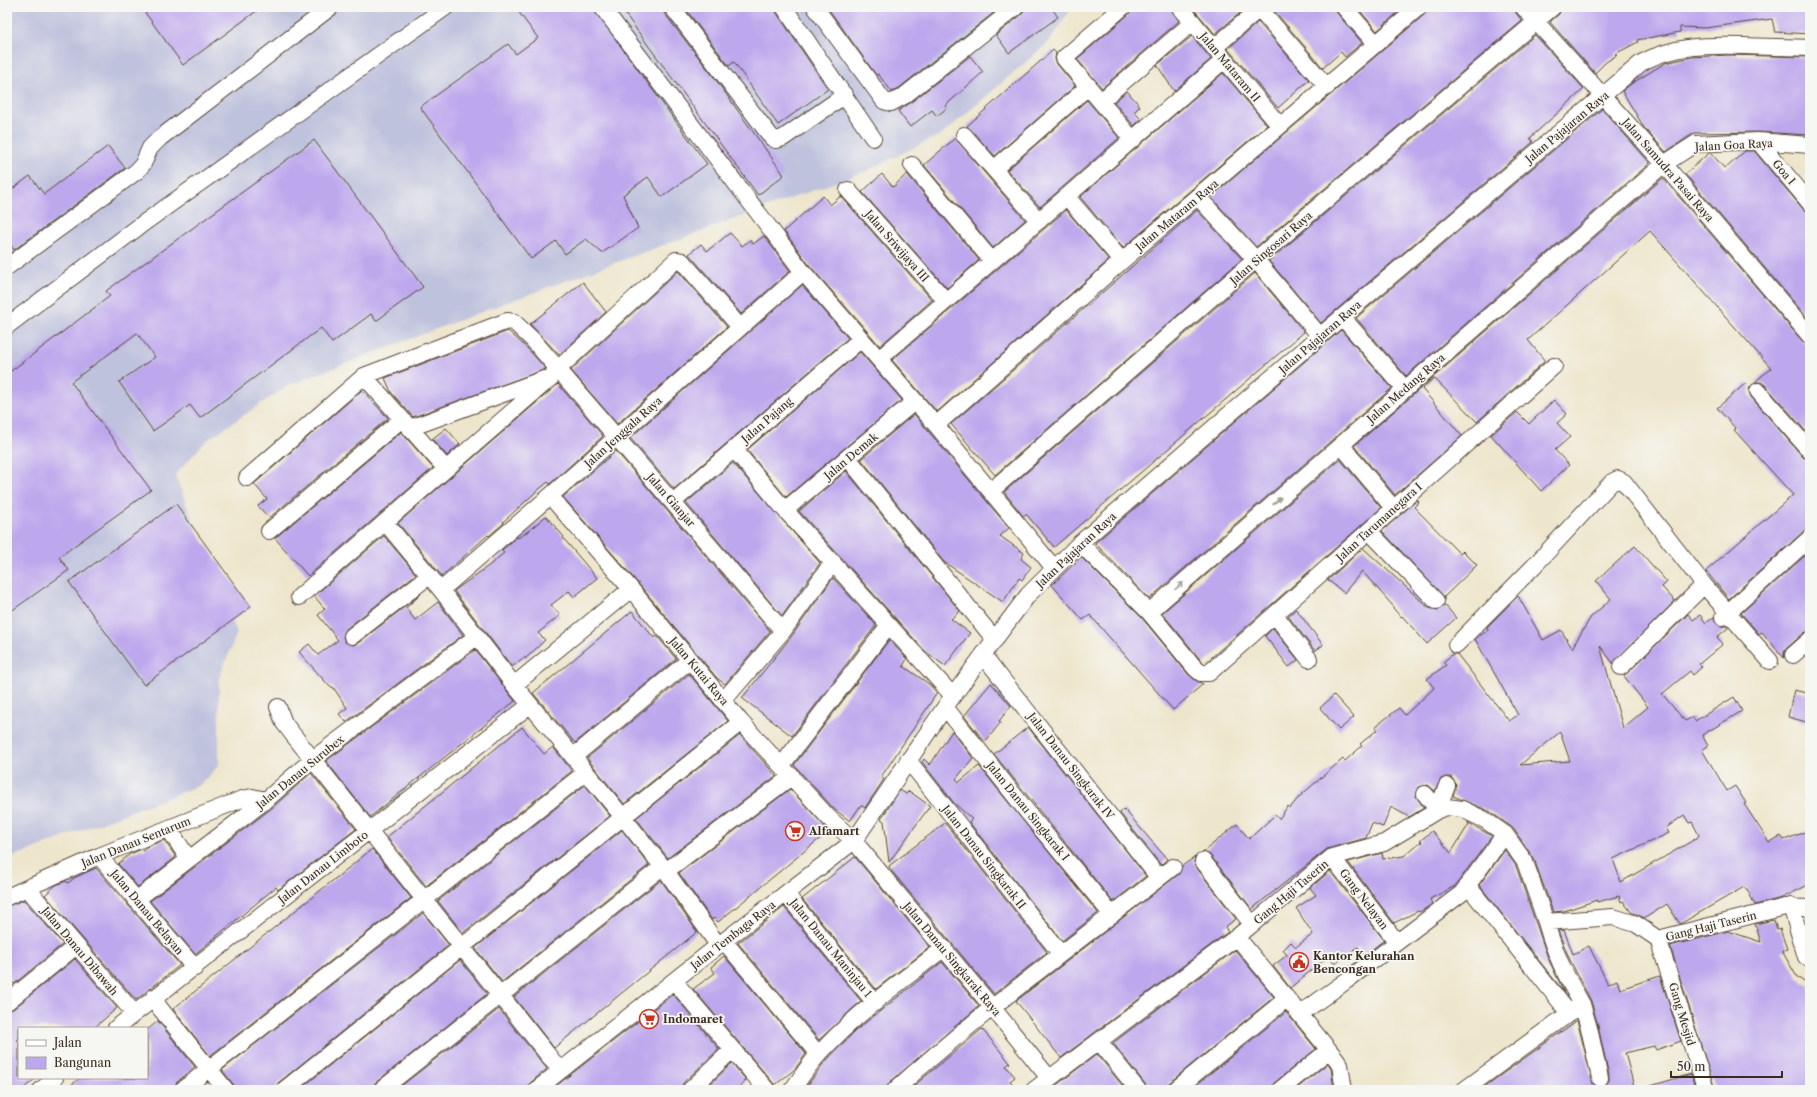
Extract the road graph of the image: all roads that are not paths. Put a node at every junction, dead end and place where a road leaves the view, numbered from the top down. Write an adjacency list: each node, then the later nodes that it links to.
1 (331, 7): 42 (street)
2 (446, 7): 46 (street)
3 (602, 7): 43 (street)
4 (672, 7): 22 (street)
5 (784, 7): 22 (street)
6 (815, 7): 7 (street)
7 (1016, 7)
8 (1123, 7): 20 (street)
9 (1182, 7): 15 (street, Jalan Mataram II)
10 (1344, 7): 17 (street)
11 (1419, 7): 17 (street, Jalan Mataram Raya)
12 (1523, 7): 16 (street, Jalan Samudra Pasai Raya)
13 (1553, 7): 16 (street, Jalan Singosari Raya)
14 (1260, 8): 19 (street); 21 (street)
15 (1193, 22): 19 (street, Jalan Mataram II); 24 (street)
16 (1536, 22): 23 (street, Jalan Samudra Pasai Raya); 39 (street, Jalan Singosari Raya)
17 (1376, 44): 21 (street, Jalan Mataram Raya)
18 (1810, 48): 23 (street, Jalan Pajajaran Raya)
19 (1219, 54): 25 (street, Jalan Mataram II); 28 (street)
20 (1089, 86): 24 (street); 33 (street)
21 (1327, 87): 25 (street, Jalan Mataram Raya)
22 (844, 95): 27 (street)
23 (1603, 95): 31 (street, Jalan Samudra Pasai Raya); 45 (street, Jalan Pajajaran Raya)
24 (1101, 101): 28 (street)
25 (1280, 126): 36 (street, Jalan Mataram Raya)
26 (964, 135): 33 (street)
27 (874, 138)
28 (1133, 140): 35 (street)
29 (1758, 141): 30 (street, Jalan Goa Raya); 31 (street, Jalan Goa Raya); 37 (street, Goa I)
30 (1810, 145)
31 (1664, 164): 49 (street, Jalan Samudra Pasai Raya); 55 (street, Jalan Medang Raya)
32 (912, 165): 40 (street)
33 (994, 169): 38 (street)
34 (848, 190): 44 (street, Jalan Sriwijaya III)
35 (1067, 197): 38 (street); 41 (street)
36 (1198, 197): 39 (street); 41 (street, Jalan Mataram Raya)
37 (1810, 203)
38 (1039, 221): 40 (street)
39 (1256, 260): 48 (street); 67 (street, Jalan Singosari Raya)
40 (992, 261): 44 (street)
41 (1122, 261): 59 (street, Jalan Mataram Raya)
42 (7, 267)
43 (804, 272): 47 (street, Jalan Jenggala Raya); 50 (street)
44 (946, 301): 51 (street)
45 (1342, 318): 48 (street, Jalan Pajajaran Raya); 55 (street)
46 (7, 326)
47 (740, 327): 53 (street); 60 (street, Jalan Jenggala Raya)
48 (1320, 336): 76 (street, Jalan Pajajaran Raya)
49 (1810, 336)
50 (861, 339): 51 (street); 62 (street, Jalan Pajang)
51 (879, 359): 57 (street)
52 (1554, 366): 70 (street, Jalan Tarumanegara I)
53 (555, 372): 54 (street, Jalan Gianjar); 58 (street); 60 (street, Jalan Gianjar); 65 (street)
54 (364, 376): 58 (street); 66 (street)
55 (1405, 389): 61 (street, Jalan Medang Raya)
56 (1758, 391): 63 (street)
57 (915, 401): 59 (street); 64 (street, Jalan Demak)
58 (406, 424): 65 (street); 73 (street)
59 (936, 425): 67 (street)
60 (616, 437): 68 (street, Jalan Jenggala Raya); 69 (street, Jalan Gianjar)
61 (1341, 445): 70 (street); 85 (street, Jalan Medang Raya, one-way to 61)
62 (734, 449): 69 (street, Jalan Pajang); 71 (street, Jalan Danau Singkarak I)
63 (1810, 451)
64 (848, 458): 71 (street, Jalan Demak); 91 (street)
65 (446, 469): 72 (street)
66 (247, 478)
67 (991, 491): 78 (street)
68 (550, 496): 81 (street, Jalan Kutai Raya); 82 (street, Jalan Jenggala Raya)
69 (673, 502): 89 (street, Jalan Gianjar)
70 (1394, 509): 74 (street, Jalan Tarumanegara I)
71 (785, 510): 77 (street, Jalan Danau Singkarak I)
72 (385, 522): 79 (street); 83 (street)
73 (269, 531)
74 (1369, 532): 84 (street); 87 (street, Jalan Tarumanegara I)
75 (1810, 538): 86 (street)
76 (1080, 543): 78 (street, Jalan Pajajaran Raya); 85 (street)
77 (833, 562): 88 (street, Jalan Danau Singkarak I); 89 (street)
78 (1054, 568): 91 (street, Jalan Pajajaran Raya)
79 (429, 576): 82 (street); 90 (street)
80 (1704, 585): 86 (street); 94 (street); 100 (street)
81 (631, 589): 98 (street, Jalan Kutai Raya); 101 (street)
82 (441, 590): 93 (street)
83 (299, 597)
84 (1436, 601)
85 (1149, 612): 87 (street, Jalan Tarumanegara I)
86 (1726, 614): 99 (street)
87 (1275, 616): 97 (street)
88 (888, 626): 103 (street, Jalan Danau Singkarak I); 110 (street)
89 (782, 631): 102 (street)
90 (352, 636)
91 (995, 640): 95 (street, Jalan Pajajaran Raya)
92 (1810, 640): 96 (street)
93 (470, 641): 101 (street); 108 (street, Jalan Danau Surubex)
94 (1456, 644)
95 (983, 654): 103 (street, Jalan Pajajaran Raya); 127 (street, Jalan Danau Singkarak IV)
96 (1793, 655)
97 (1309, 659)
98 (690, 660): 102 (street, Jalan Kutai Raya); 107 (street)
99 (1770, 661)
100 (1621, 667)
101 (514, 685): 104 (street)
102 (723, 701): 106 (street, Jalan Kutai Raya)
103 (949, 701): 109 (street, Jalan Pajajaran Raya); 136 (street, Jalan Danau Singkarak I)
104 (530, 705): 107 (street); 118 (street, Jalan Danau Limboto)
105 (278, 707): 108 (street)
106 (741, 722): 110 (street, Jalan Kutai Raya); 116 (street)
107 (573, 757): 111 (street)
108 (313, 760): 114 (street, Jalan Danau Surubex); 118 (street)
109 (908, 760): 120 (street, Jalan Tembaga Raya); 146 (street, Jalan Danau Singkarak II)
110 (787, 770): 120 (street, Jalan Kutai Raya); 126 (street)
111 (585, 773): 116 (street); 132 (street)
112 (1447, 786): 115 (street)
113 (1425, 794): 115 (street)
114 (266, 800): 117 (street, Jalan Danau Sentarum); 123 (street, Jalan Danau Surubex)
115 (1438, 808): 119 (street, Gang Haji Taserin); 122 (street, Gang Haji Taserin)
116 (623, 817): 126 (street); 144 (street)
117 (169, 829): 121 (street, Jalan Danau Sentarum); 123 (street)
118 (370, 830): 132 (street); 148 (street, Jalan Danau Limboto)
119 (1505, 834): 128 (street); 137 (street, Gang Haji Taserin)
120 (854, 841): 130 (street, Jalan Tembaga Raya); 145 (street, Jalan Danau Singkarak Raya)
121 (99, 856): 129 (street, Jalan Danau Sentarum); 133 (street, Jalan Danau Belayan)
122 (1332, 857): 138 (street, Gang Haji Taserin); 141 (street, Gang Nelayan)
123 (188, 858): 133 (street, Jalan Danau Surubex)
124 (1203, 861): 138 (street)
125 (1173, 867): 127 (street)
126 (664, 869): 142 (street); 151 (street)
127 (1159, 878): 136 (street)
128 (1468, 886): 141 (street); 156 (street)
129 (27, 888): 131 (street, Jalan Danau Sentarum); 143 (street, Jalan Danau Dibawah)
130 (786, 894): 142 (street, Jalan Tembaga Raya); 154 (street, Jalan Danau Maninjau 1)
131 (7, 896)
132 (424, 899): 144 (street); 164 (street)
133 (136, 900): 148 (street, Jalan Danau Belayan)
134 (1791, 906): 135 (street, Gang Haji Taserin); 140 (street, Gang Haji Taserin); 147 (street)
135 (1810, 908)
136 (1112, 915): 146 (street)
137 (1546, 922): 140 (street, Gang Haji Taserin); 156 (street)
138 (1252, 924): 139 (street, Gang Haji Taserin)
139 (1237, 937): 158 (street); 160 (street, Gang Haji Taserin)
140 (1658, 939): 185 (street, Gang Mesjid)
141 (1396, 942): 158 (street)
142 (721, 943): 149 (street, Jalan Tembaga Raya); 163 (street)
143 (76, 946): 150 (street); 157 (street, Jalan Danau Dibawah)
144 (462, 947): 151 (street); 172 (street)
145 (944, 948): 154 (street); 155 (street, Jalan Danau Singkarak Raya)
146 (1060, 953): 155 (street)
147 (1806, 957)
148 (195, 968): 152 (street, Jalan Danau Limboto)
149 (674, 981): 161 (street); 165 (street, Jalan Tembaga Raya)
150 (9, 995)
151 (501, 995): 165 (street); 173 (street)
152 (154, 997): 157 (street, Jalan Danau Limboto); 164 (street)
153 (1285, 1000): 181 (street)
154 (875, 1003): 163 (street)
155 (992, 1007): 166 (street, Jalan Danau Singkarak Raya); 178 (street)
156 (1576, 1008): 167 (street); 184 (street)
157 (134, 1013): 159 (street, Jalan Danau Limboto)
158 (1300, 1014): 162 (street)
159 (117, 1027)
160 (1099, 1041): 166 (street, Gang Haji Taserin); 180 (street)
161 (732, 1050): 175 (street); 176 (street)
162 (1329, 1050): 182 (street); 183 (street)
163 (818, 1054): 177 (street)
164 (209, 1069): 170 (street); 171 (street)
165 (560, 1070): 174 (street, Jalan Tembaga Raya)
166 (1049, 1078): 179 (street, Gang Haji Taserin)
167 (1600, 1078)
168 (54, 1079): 169 (street)
169 (41, 1090)
170 (182, 1090)
171 (226, 1090)
172 (284, 1090)
173 (381, 1090)
174 (536, 1090)
175 (690, 1090)
176 (767, 1090)
177 (792, 1090)
178 (895, 1090)
179 (1034, 1090)
180 (1138, 1090)
181 (1175, 1090)
182 (1280, 1090)
183 (1344, 1090)
184 (1464, 1090)
185 (1706, 1090)

